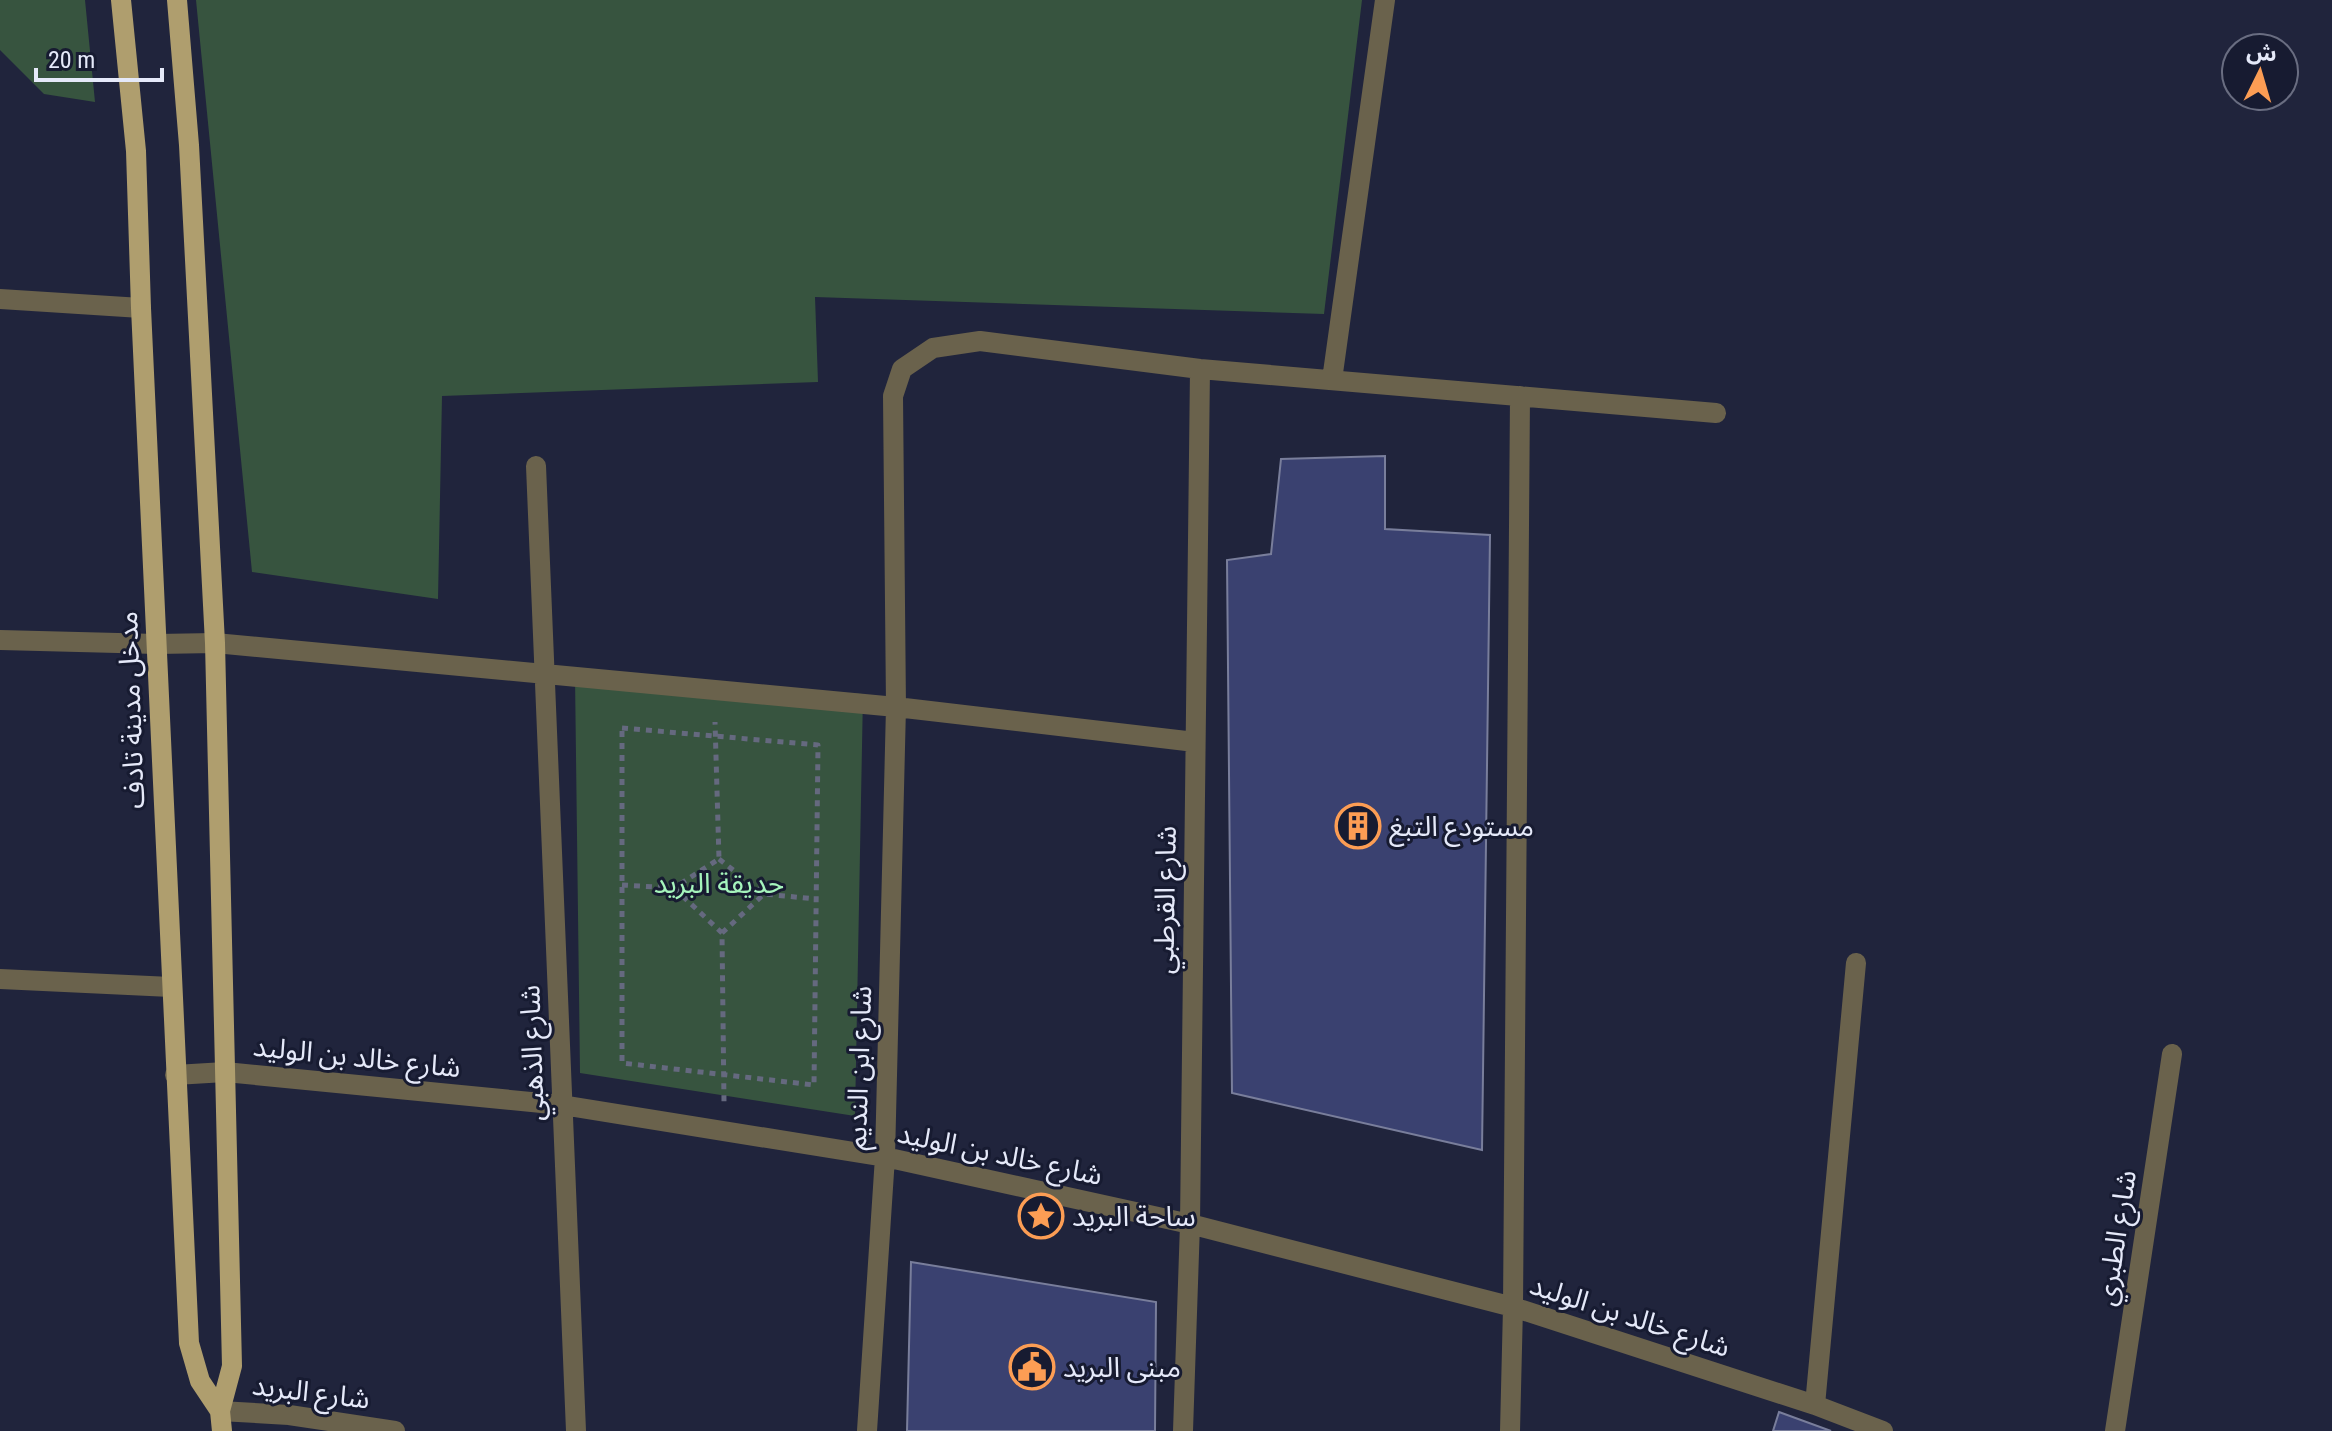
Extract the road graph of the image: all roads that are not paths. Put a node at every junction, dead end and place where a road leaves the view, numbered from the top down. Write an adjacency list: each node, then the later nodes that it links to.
1 (121, 0): 5 (main road, مدخل مدينة تادف)
2 (177, 0): 12 (main road)
3 (1385, 0): 7 (street)
4 (0, 299): 5 (street)
5 (141, 308): 13 (main road, مدخل مدينة تادف)
6 (1200, 369): 7 (street, شارع ابن النديم); 15 (street, شارع ابن النديم); 16 (street, شارع القرطبي)
7 (1332, 380): 8 (street, شارع ابن النديم)
8 (1520, 396): 9 (street, شارع ابن النديم); 26 (street)
9 (1716, 413)
10 (536, 466): 14 (street, شارع الذهبي)
11 (0, 640): 13 (street)
12 (215, 643): 13 (street); 14 (street); 21 (main road)
13 (157, 644): 19 (main road, مدخل مدينة تادف)
14 (545, 674): 15 (street); 23 (street, شارع الذهبي)
15 (896, 707): 16 (street); 24 (street, شارع ابن النديم)
16 (1195, 742): 25 (street, شارع القرطبي)
17 (1856, 963): 27 (street)
18 (0, 979): 19 (street)
19 (171, 987): 22 (main road, مدخل مدينة تادف)
20 (2172, 1054): 35 (street, شارع الطبري)
21 (225, 1072): 22 (street, شارع خالد بن الوليد); 23 (street, شارع خالد بن الوليد); 28 (main road)
22 (175, 1075): 28 (main road, مدخل مدينة تادف)
23 (562, 1105): 24 (street, شارع خالد بن الوليد); 30 (street, شارع الذهبي)
24 (885, 1157): 25 (street, شارع خالد بن الوليد); 31 (street, شارع ابن النديم)
25 (1190, 1224): 26 (street, شارع خالد بن الوليد); 32 (street, شارع القرطبي)
26 (1513, 1307): 27 (street, شارع خالد بن الوليد); 33 (street)
27 (1815, 1405): 34 (street, شارع خالد بن الوليد)
28 (221, 1421): 29 (street, شارع البريد)
29 (395, 1431)
30 (576, 1431)
31 (867, 1431)
32 (1183, 1431)
33 (1510, 1431)
34 (1883, 1431)
35 (2115, 1431)

